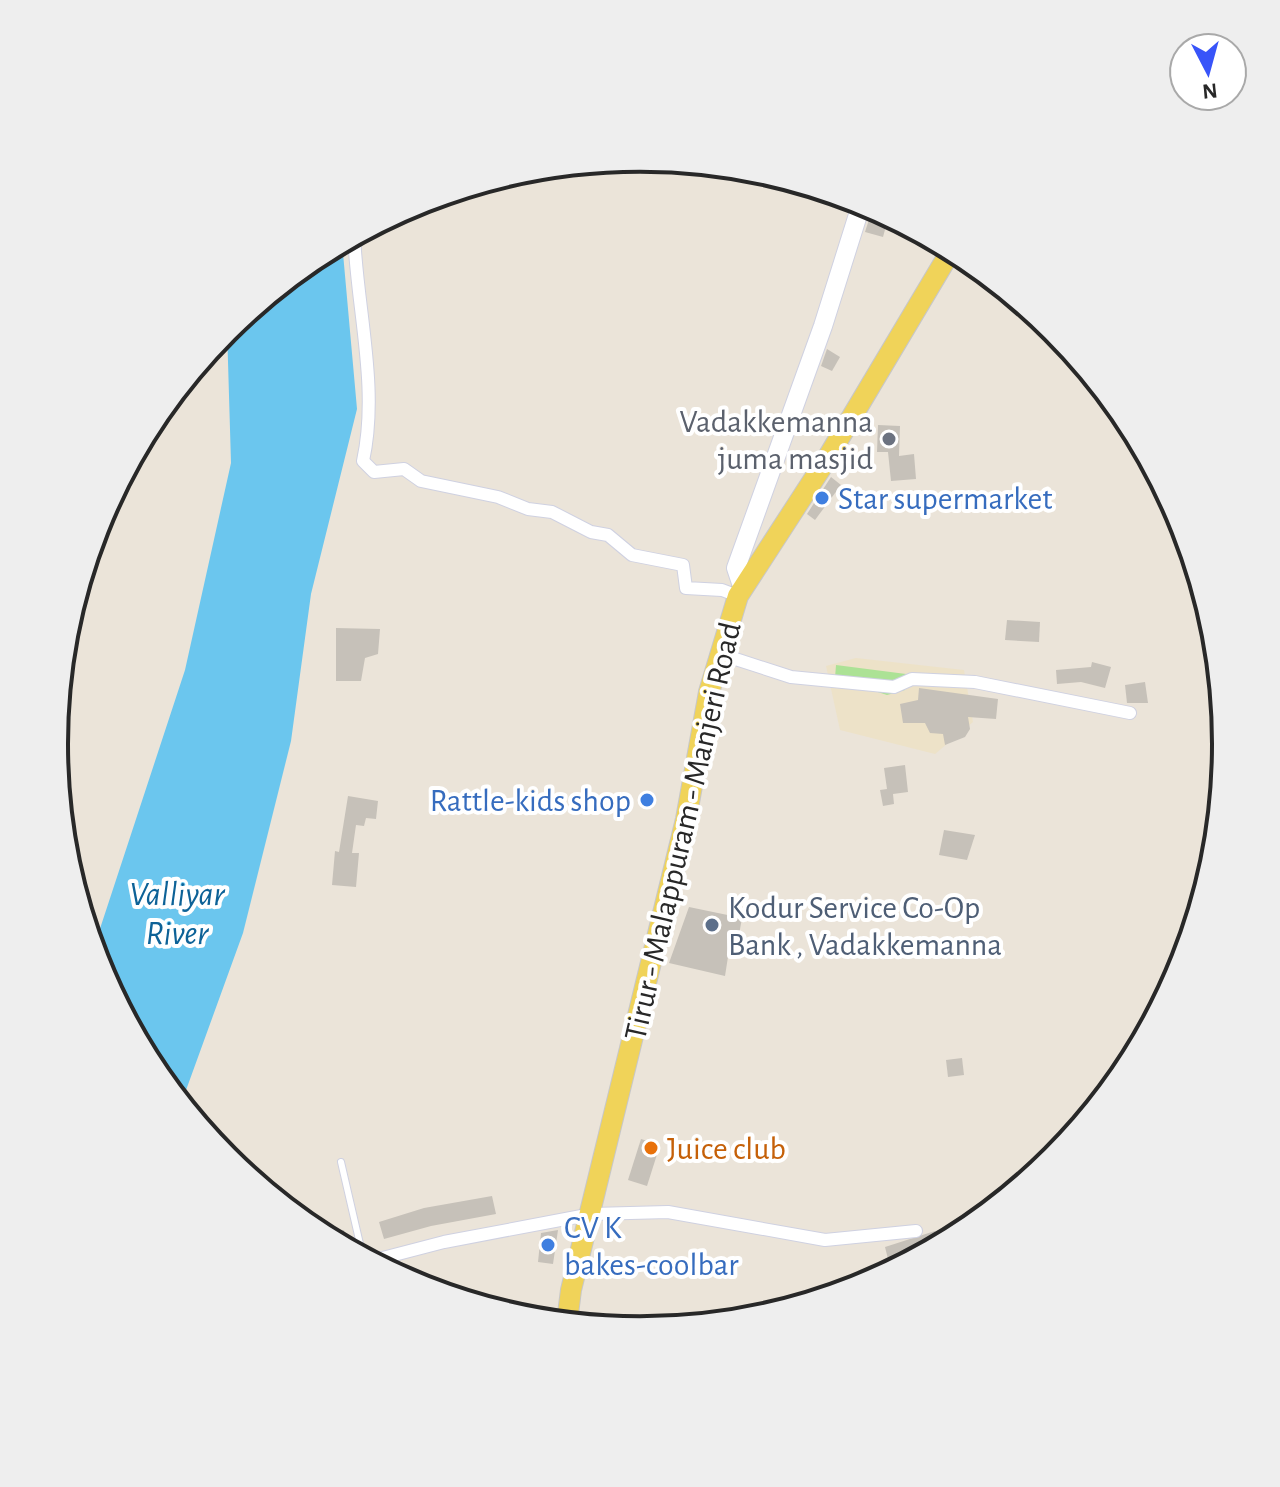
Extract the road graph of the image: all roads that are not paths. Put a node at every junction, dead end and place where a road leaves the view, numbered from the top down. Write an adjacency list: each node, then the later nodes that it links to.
1 (858, 215): 4 (main road)
2 (355, 247): 4 (street)
3 (945, 260): 4 (main road, Tirur - Malappuram - Manjeri Road)
4 (740, 593): 5 (main road, Tirur - Malappuram - Manjeri Road)
5 (720, 654): 6 (street); 8 (main road, Tirur - Malappuram - Manjeri Road)
6 (1130, 713)
7 (341, 1162): 10 (lane)
8 (592, 1214): 9 (street); 11 (street); 12 (main road, Tirur - Malappuram - Manjeri Road)
9 (916, 1231)
10 (360, 1242)
11 (387, 1257)
12 (568, 1311)

